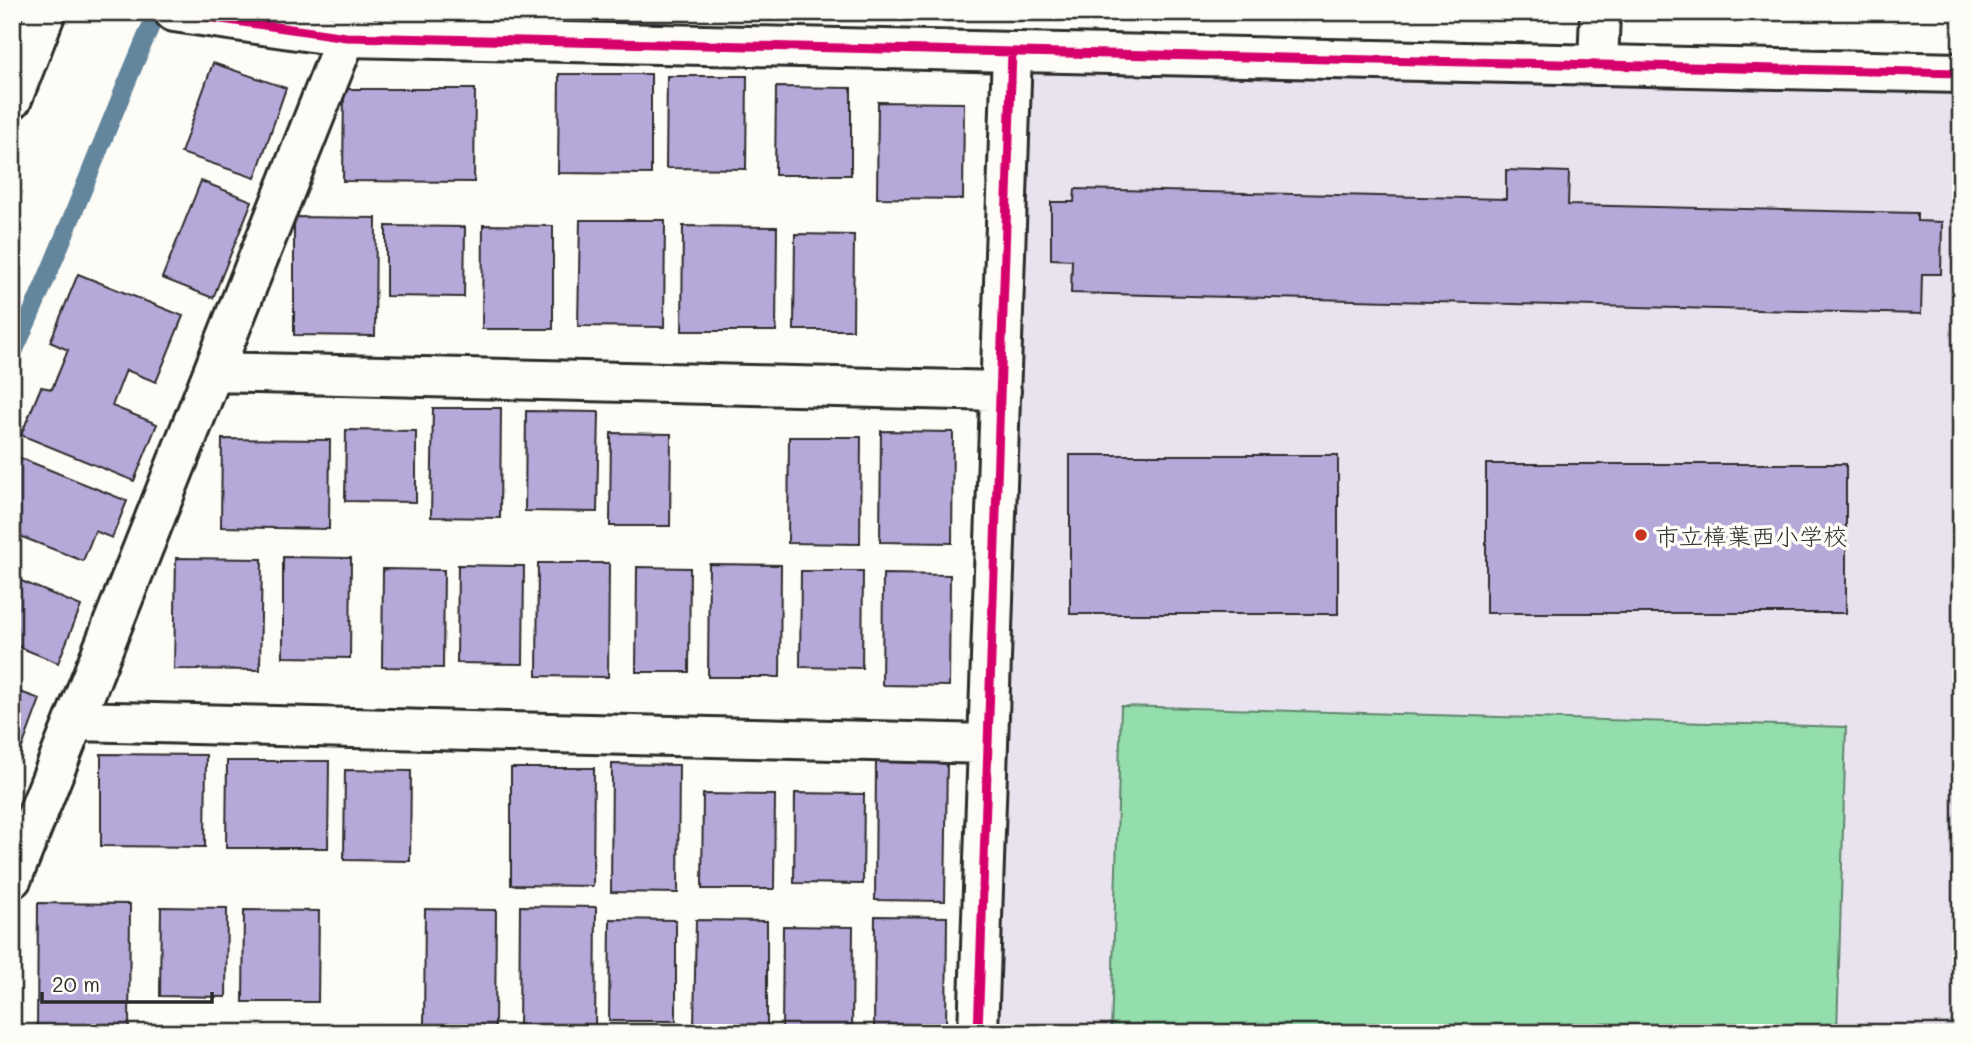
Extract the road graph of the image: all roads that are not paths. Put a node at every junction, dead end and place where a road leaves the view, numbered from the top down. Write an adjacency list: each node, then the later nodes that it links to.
1 (46, 12): 8 (street)
2 (174, 12): 4 (street)
3 (1600, 12): 6 (street)
4 (351, 24): 5 (street); 9 (street)
5 (1012, 52): 6 (street); 10 (street)
6 (1598, 65): 7 (street)
7 (1961, 73)
8 (12, 99)
9 (213, 372): 10 (street); 11 (street)
10 (1001, 391): 12 (street)
11 (75, 721): 12 (street); 13 (street)
12 (988, 744): 14 (street)
13 (12, 878)
14 (978, 1033)

